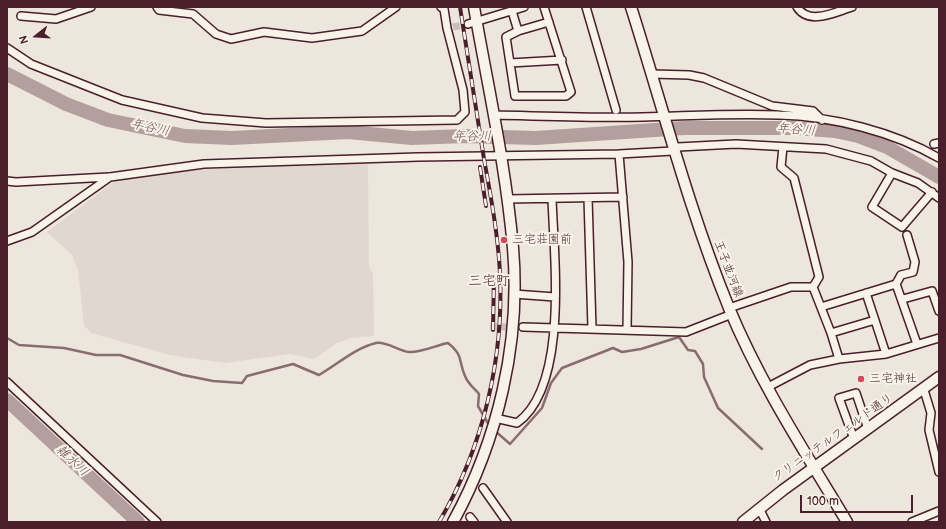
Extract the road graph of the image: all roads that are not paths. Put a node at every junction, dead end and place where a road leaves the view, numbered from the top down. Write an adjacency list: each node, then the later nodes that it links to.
1 (91, 7): 14 (street)
2 (157, 7): 3 (street)
3 (396, 7)
4 (441, 7): 18 (street)
5 (474, 7): 16 (street)
6 (524, 7): 13 (street)
7 (544, 7): 15 (street)
8 (586, 7): 22 (street)
9 (631, 7): 21 (street, 王子並河線)
10 (797, 7): 11 (street)
11 (852, 7)
12 (500, 11): 13 (street); 16 (street)
13 (512, 11): 17 (street)
14 (21, 16)
15 (549, 22): 17 (street); 19 (street)
16 (473, 23): 24 (street)
17 (518, 31): 20 (street)
18 (7, 48)
19 (562, 60): 20 (street); 20 (street)
20 (510, 63)
21 (652, 74): 23 (street, 王子並河線); 25 (street)
22 (616, 110)
23 (664, 118): 24 (street); 25 (street); 26 (street, 王子並河線)
24 (495, 119): 28 (street)
25 (822, 120): 30 (street)
26 (672, 147): 27 (street); 29 (street); 49 (street, 王子並河線)
27 (783, 147): 31 (street); 43 (street)
28 (501, 153): 29 (street); 32 (street); 38 (street)
29 (619, 154): 35 (street)
30 (939, 158)
31 (892, 173): 34 (street); 34 (street)
32 (110, 177): 33 (street); 41 (street)
33 (7, 181)
34 (932, 192): 37 (street)
35 (622, 197): 36 (street); 55 (street)
36 (588, 198): 39 (street); 54 (street)
37 (939, 198)
38 (507, 199): 39 (street); 45 (street)
39 (552, 199): 46 (street)
40 (906, 235): 42 (street)
41 (7, 241)
42 (896, 284): 44 (street); 47 (street)
43 (813, 288): 48 (street); 49 (street)
44 (866, 293): 48 (street); 51 (street)
45 (514, 294): 46 (street); 65 (street)
46 (555, 297): 53 (street)
47 (903, 299): 50 (street); 58 (street)
48 (821, 307): 56 (street)
49 (731, 311): 55 (street); 63 (street, 王子並河線)
50 (939, 311)
51 (875, 320): 56 (street); 59 (street)
52 (523, 327): 53 (street)
53 (554, 328): 54 (street); 65 (street)
54 (592, 328): 55 (street)
55 (627, 330)
56 (832, 333): 60 (street)
57 (939, 338): 58 (street)
58 (917, 344): 59 (street)
59 (886, 354): 60 (street)
60 (839, 359): 63 (street)
61 (939, 377): 64 (street, クリニッテルフェルド通り)
62 (7, 382): 73 (street)
63 (768, 387): 68 (street, 王子並河線)
64 (924, 390): 66 (street, クリニッテルフェルド通り); 69 (street)
65 (495, 418): 74 (street)
66 (868, 429): 67 (street, クリニッテルフェルド通り); 67 (street)
67 (854, 439): 68 (street, クリニッテルフェルド通り)
68 (814, 467): 71 (street, クリニッテルフェルド通り); 78 (street, 王子並河線)
69 (939, 472)
70 (483, 488): 75 (street)
71 (759, 508): 76 (street, クリニッテルフェルド通り); 77 (street)
72 (939, 511): 79 (street)
73 (157, 522)
74 (453, 522)
75 (507, 522)
76 (743, 522)
77 (766, 522)
78 (847, 522)
79 (912, 522)

